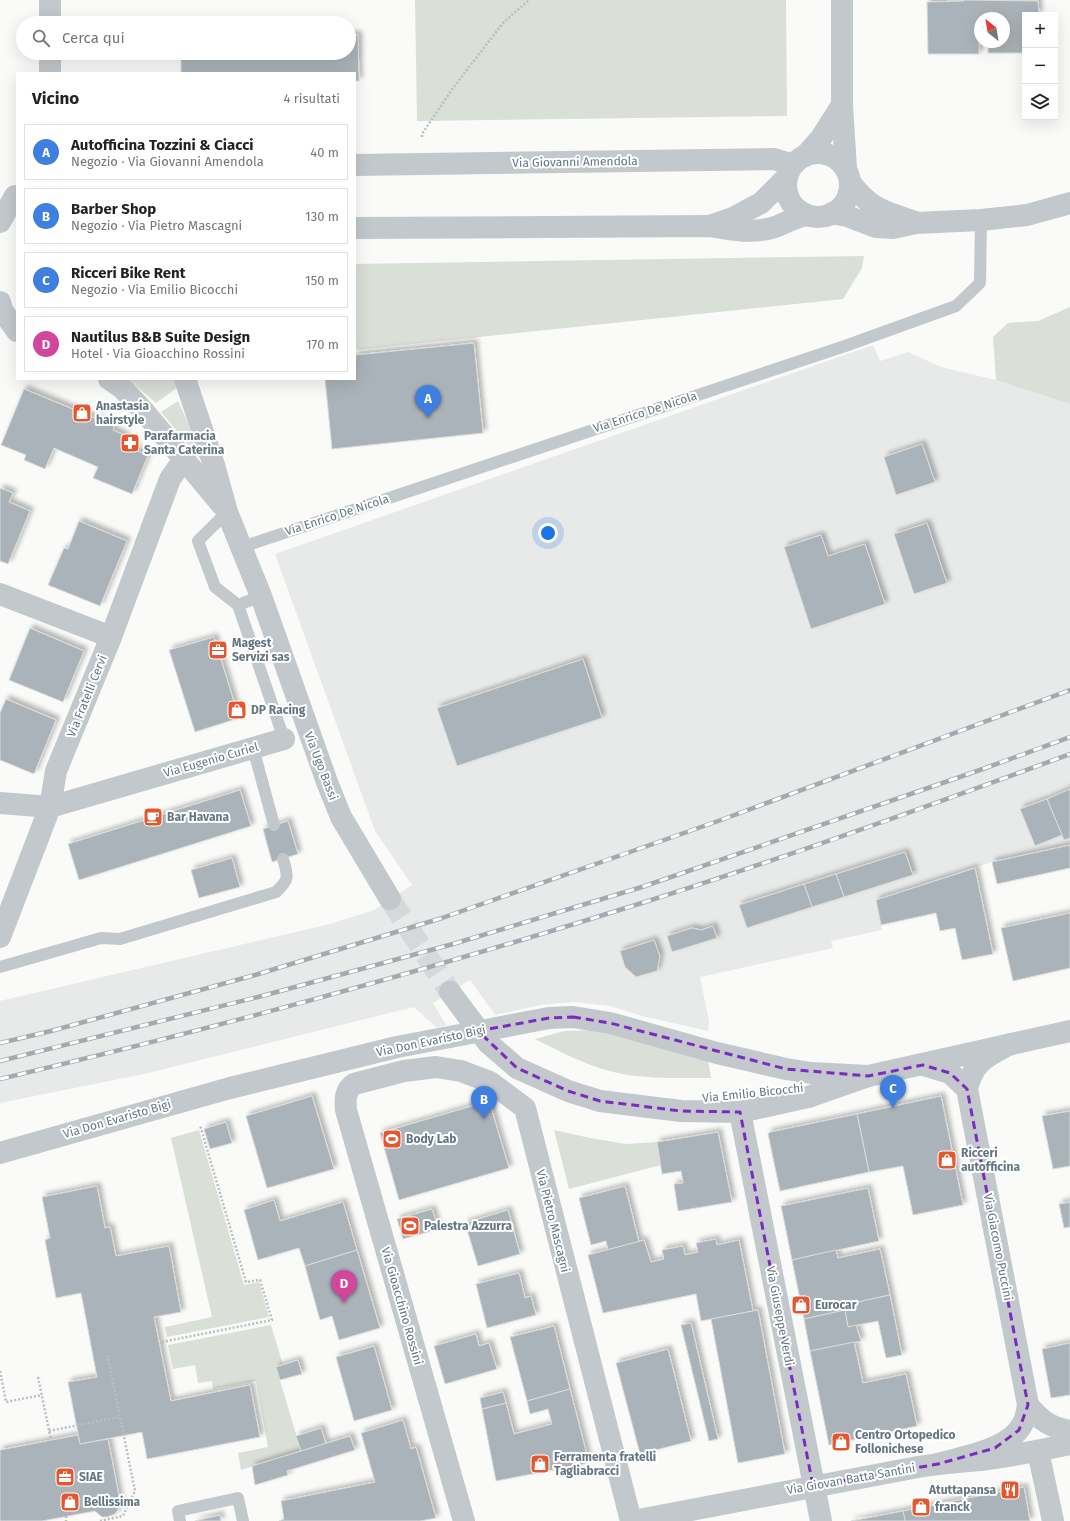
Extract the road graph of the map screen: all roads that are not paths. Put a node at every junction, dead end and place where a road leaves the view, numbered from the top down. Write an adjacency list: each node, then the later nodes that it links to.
1 (50, 0): 3 (street)
2 (842, 0): 6 (street)
3 (50, 16)
4 (50, 60): 5 (street)
5 (50, 72)
6 (842, 105): 8 (street); 9 (street)
7 (356, 165): 8 (street, Via Giovanni Amendola)
8 (795, 166): 9 (street, Via Giovanni Amendola); 13 (street); 17 (street, Via Giovanni Amendola)
9 (848, 176): 12 (street); 16 (street, Via Giovanni Amendola)
10 (12, 197): 15 (street)
11 (1070, 203): 14 (street, Via Giovanni Amendola)
12 (832, 213): 13 (street, Via Giovanni Amendola); 16 (street, Via Giovanni Amendola)
13 (807, 215): 17 (street, Via Giovanni Amendola)
14 (980, 220): 16 (street, Via Giovanni Amendola); 27 (lane, Via Enrico De Nicola)
15 (0, 222)
16 (916, 223)
17 (710, 226): 18 (street, Via Giovanni Amendola)
18 (356, 228)
19 (0, 302): 21 (street)
20 (0, 328): 22 (street)
21 (16, 329)
22 (16, 334)
23 (111, 380): 25 (street, Via Ugo Bassi)
24 (185, 380): 26 (street, Via Ugo Bassi)
25 (184, 459): 26 (street, Via Ugo Bassi); 31 (street, Via Fratelli Cervi)
26 (227, 512): 27 (street, Via Ugo Bassi); 30 (lane)
27 (242, 547): 29 (street, Via Ugo Bassi)
28 (0, 594): 31 (street)
29 (261, 596): 30 (lane); 38 (street, Via Ugo Bassi)
30 (238, 605): 32 (lane, Via Eugenio Curiel)
31 (111, 637): 35 (street, Via Fratelli Cervi)
32 (284, 739): 33 (street, Via Eugenio Curiel)
33 (253, 748): 35 (street, Via Eugenio Curiel); 36 (lane)
34 (0, 802): 35 (street, Via Eugenio Curiel)
35 (50, 807): 39 (street, Via Fratelli Cervi)
36 (274, 825)
37 (283, 858): 40 (lane)
38 (390, 899)
39 (0, 937)
40 (0, 967)
41 (450, 992): 48 (street, Via Emilio Bicocchi)
42 (1070, 1031): 43 (street, Via Emilio Bicocchi)
43 (1010, 1044): 44 (street, Via Emilio Bicocchi); 46 (street)
44 (923, 1065): 45 (street, Via Emilio Bicocchi); 46 (street)
45 (868, 1076): 48 (street, Via Emilio Bicocchi); 49 (street, Via Emilio Bicocchi); 50 (street, Via Don Evaristo Bigi)
46 (967, 1089): 51 (street, Via Giacomo Puccini)
47 (348, 1091): 59 (street, Via Gioacchino Rossini); 60 (street, Via Pietro Mascagni)
48 (638, 1106): 49 (street, Via Emilio Bicocchi)
49 (740, 1112): 56 (street, Via Giuseppe Verdi)
50 (0, 1153)
51 (1028, 1406): 52 (street); 55 (street)
52 (1070, 1431)
53 (1070, 1444): 54 (street, Via Giovan Batta Santini)
54 (1038, 1451): 55 (street, Via Giovan Batta Santini); 62 (street)
55 (938, 1464): 56 (street, Via Giovan Batta Santini)
56 (813, 1486): 60 (street, Via Giovan Batta Santini); 61 (street, Via Giuseppe Verdi)
57 (180, 1521): 58 (lane)
58 (243, 1521)
59 (464, 1521)
60 (632, 1521)
61 (821, 1521)
62 (1053, 1521)

